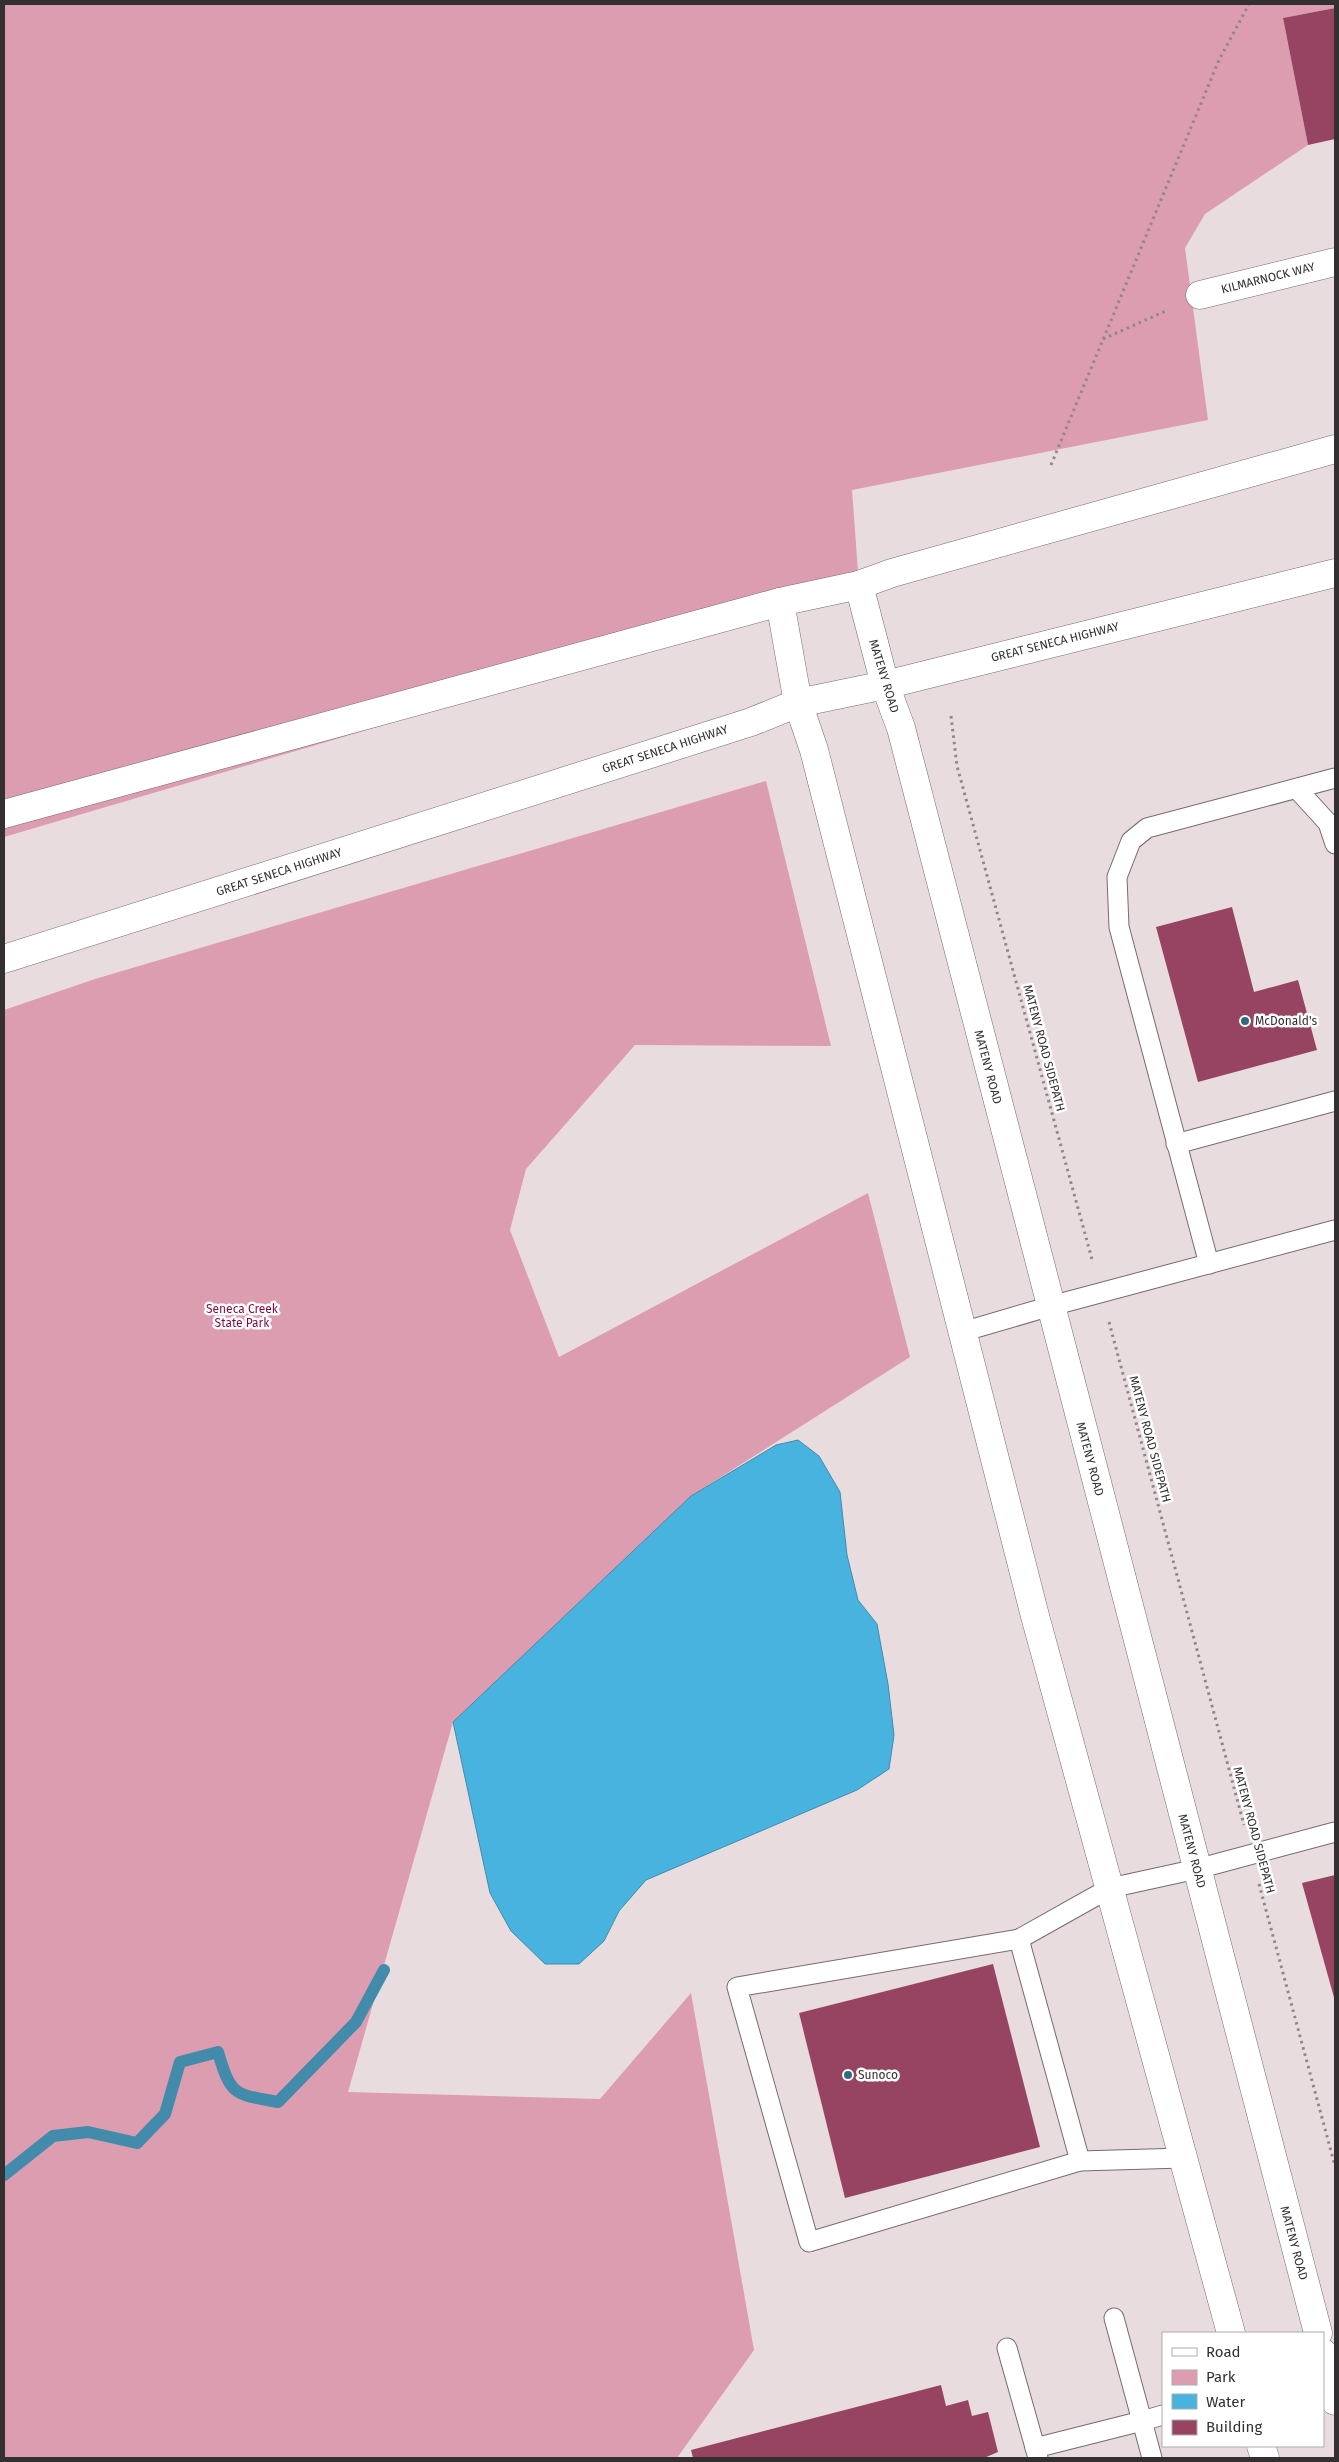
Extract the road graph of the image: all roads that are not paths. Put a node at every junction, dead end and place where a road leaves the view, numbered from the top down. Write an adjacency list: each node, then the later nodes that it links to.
1 (1335, 262): 2 (street, KILMARNOCK WAY)
2 (1200, 295)
3 (1335, 449): 5 (street)
4 (1335, 572): 7 (street, GREAT SENECA HIGHWAY)
5 (859, 585): 6 (street); 7 (street, MATENY ROAD)
6 (780, 602): 8 (street); 11 (street)
7 (885, 685): 8 (street, GREAT SENECA HIGHWAY); 18 (street, MATENY ROAD)
8 (798, 702): 13 (street, GREAT SENECA HIGHWAY); 19 (street)
9 (1335, 778): 10 (lane)
10 (1297, 789): 12 (lane); 15 (lane)
11 (4, 814)
12 (1335, 844)
13 (4, 959)
14 (1335, 1101): 15 (lane)
15 (1176, 1144): 17 (lane)
16 (1335, 1230): 17 (lane)
17 (1209, 1264): 18 (lane)
18 (1050, 1306): 19 (lane); 21 (street, MATENY ROAD)
19 (962, 1332): 22 (street)
20 (1335, 1832): 21 (lane)
21 (1197, 1869): 22 (lane); 28 (street, MATENY ROAD)
22 (1110, 1888): 23 (lane); 24 (street)
23 (1019, 1939): 25 (lane); 25 (lane)
24 (1183, 2158): 25 (lane); 27 (street)
25 (1080, 2161)
26 (1114, 2318): 33 (lane)
27 (1230, 2332)
28 (1318, 2332)
29 (1007, 2348): 34 (lane)
30 (1324, 2357): 31 (street)
31 (1331, 2387)
32 (1162, 2415): 33 (lane)
33 (1142, 2421): 34 (lane); 35 (lane)
34 (1037, 2453)
35 (1152, 2458)

